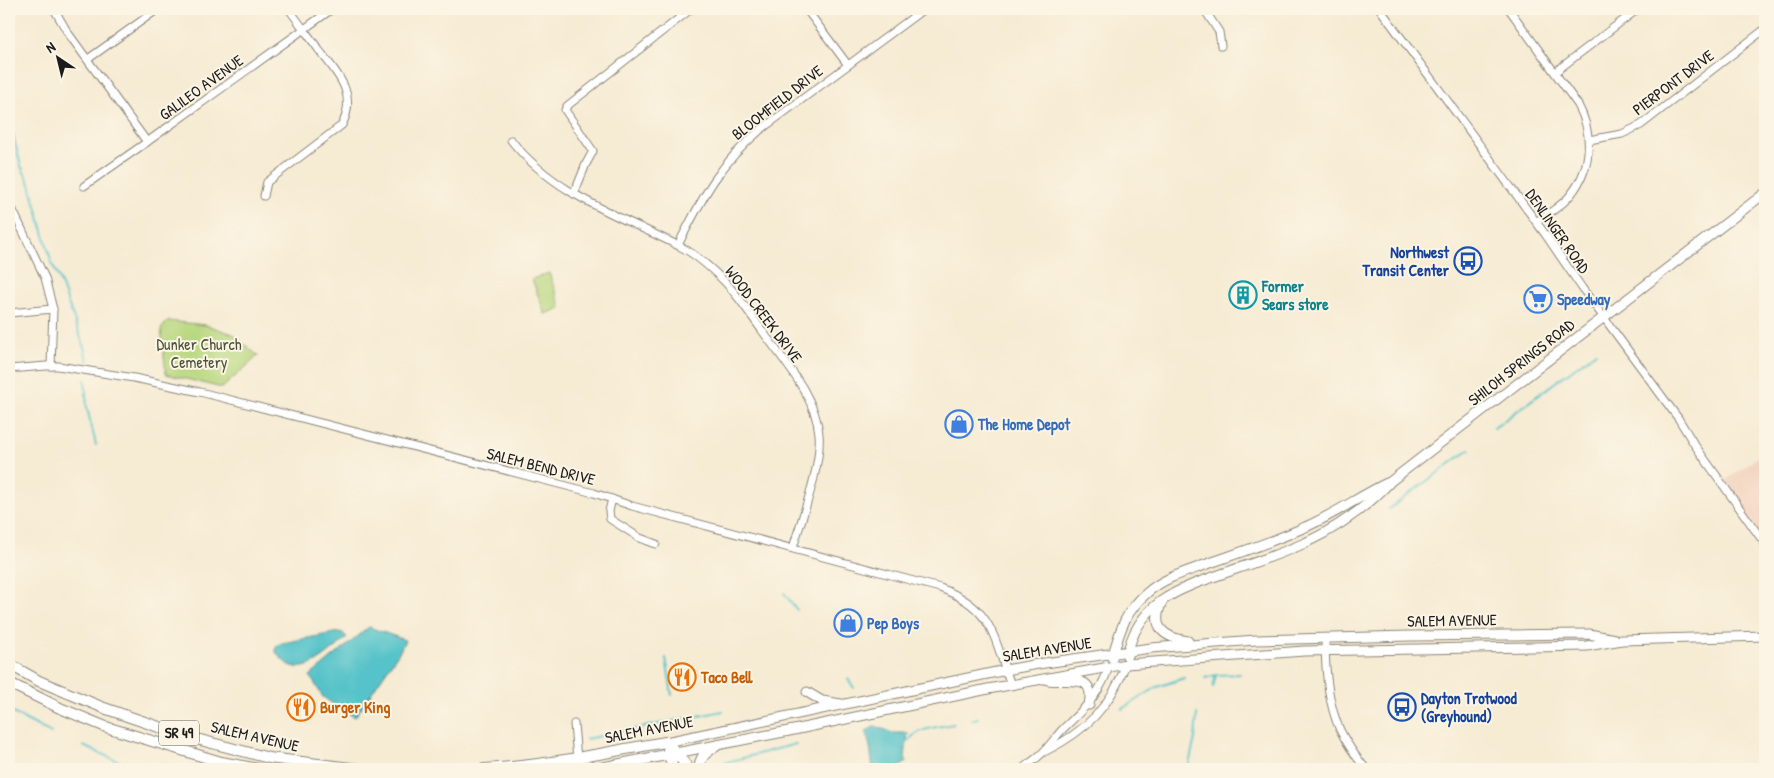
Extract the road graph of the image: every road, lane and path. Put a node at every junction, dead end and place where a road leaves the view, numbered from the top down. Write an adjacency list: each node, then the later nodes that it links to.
1 (54, 9): 15 (street)
2 (158, 9): 15 (street)
3 (289, 9): 13 (street)
4 (332, 9): 13 (street, GALILEO AVENUE)
5 (691, 9): 23 (street)
6 (806, 9): 16 (street)
7 (924, 9): 16 (street, BLOOMFIELD DRIVE)
8 (1204, 9): 14 (street)
9 (1380, 9): 26 (street, DENLINGER ROAD)
10 (1509, 9): 17 (street)
11 (1632, 10): 17 (street)
12 (1765, 29): 19 (street, PIERPONT DRIVE)
13 (304, 30): 20 (street, GALILEO AVENUE); 24 (street)
14 (1221, 46)
15 (88, 60): 20 (street)
16 (848, 65): 27 (street, BLOOMFIELD DRIVE)
17 (1555, 72): 19 (street)
18 (511, 140): 23 (street, WOOD CREEK DRIVE)
19 (1589, 140): 26 (street)
20 (147, 142): 21 (street, GALILEO AVENUE)
21 (84, 186)
22 (1765, 193): 30 (main road, SHILOH SPRINGS ROAD)
23 (574, 194): 27 (street, WOOD CREEK DRIVE)
24 (264, 196)
25 (9, 202): 28 (street)
26 (1536, 222): 30 (street, DENLINGER ROAD)
27 (678, 245): 37 (street, WOOD CREEK DRIVE)
28 (53, 309): 29 (street); 31 (street)
29 (9, 313)
30 (1603, 317): 33 (main road, SHILOH SPRINGS ROAD); 36 (street, DENLINGER ROAD)
31 (51, 366): 32 (street, SALEM BEND DRIVE); 34 (street, SALEM BEND DRIVE)
32 (9, 369)
33 (1391, 481): 38 (main road, SHILOH SPRINGS ROAD); 47 (main road, SHILOH SPRINGS ROAD)
34 (612, 499): 35 (street); 37 (street, SALEM BEND DRIVE)
35 (656, 544)
36 (1765, 544)
37 (793, 548): 52 (street, SALEM BEND DRIVE)
38 (1164, 600): 43 (main road); 45 (main road, SHILOH SPRINGS ROAD)
39 (1583, 634): 41 (main road, SALEM AVENUE); 42 (main road, SALEM AVENUE); 44 (main road)
40 (1765, 636): 42 (main road, SALEM AVENUE)
41 (1325, 638): 43 (main road, SALEM AVENUE); 46 (street); 48 (main road)
42 (1622, 640): 44 (main road, SALEM AVENUE)
43 (1206, 643): 45 (main road, SALEM AVENUE)
44 (1500, 648): 46 (main road, SALEM AVENUE)
45 (1128, 651): 47 (main road, SALEM AVENUE); 50 (main road, SHILOH SPRINGS ROAD)
46 (1325, 651): 48 (main road, SALEM AVENUE); 73 (street)
47 (1113, 653): 51 (main road, SHILOH SPRINGS ROAD); 52 (main road, SALEM AVENUE)
48 (1256, 653): 50 (main road, SALEM AVENUE)
49 (9, 664): 66 (highway, SALEM AVENUE / SR 49)
50 (1126, 664): 51 (main road, SALEM AVENUE); 63 (street, SHILOH SPRINGS ROAD)
51 (1109, 666): 53 (main road, SALEM AVENUE); 58 (street, SHILOH SPRINGS ROAD)
52 (1006, 670): 55 (street, SALEM BEND DRIVE); 57 (main road, SALEM AVENUE)
53 (1040, 679): 55 (main road, SALEM AVENUE); 58 (main road)
54 (9, 683): 65 (highway, SALEM AVENUE / SR 49)
55 (1012, 685): 61 (main road, SALEM AVENUE)
56 (807, 692): 57 (main road)
57 (846, 705): 60 (main road, SALEM AVENUE)
58 (1089, 705): 63 (street, SHILOH SPRINGS ROAD)
59 (574, 724): 64 (street)
60 (666, 742): 62 (highway); 64 (highway, SALEM AVENUE)
61 (716, 746): 62 (main road, SALEM AVENUE); 71 (highway)
62 (672, 754): 68 (highway, SALEM AVENUE); 69 (highway); 70 (highway)
63 (1042, 754): 72 (street, SHILOH SPRINGS ROAD)
64 (577, 759): 67 (highway, SALEM AVENUE)
65 (258, 769)
66 (359, 769)
67 (484, 769)
68 (596, 769)
69 (673, 769)
70 (689, 769)
71 (700, 769)
72 (1022, 769)
73 (1366, 769)

